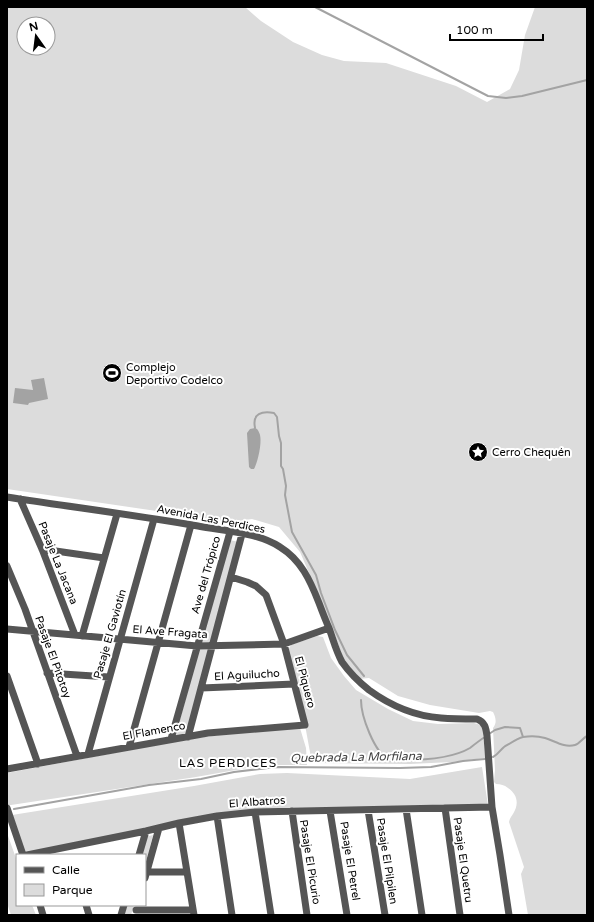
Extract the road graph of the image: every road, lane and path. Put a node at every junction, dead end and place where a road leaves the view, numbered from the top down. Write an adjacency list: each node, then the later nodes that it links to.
1 (7, 497): 2 (street, Avenida Las Perdices)
2 (20, 499): 3 (street, Avenida Las Perdices); 8 (street, Pasaje La Jacana)
3 (117, 514): 4 (street, Avenida Las Perdices); 9 (street)
4 (154, 519): 5 (street, Avenida Las Perdices); 16 (street, Pasaje El Gaviotín)
5 (191, 525): 6 (street, Avenida Las Perdices); 17 (street)
6 (230, 532): 7 (street, Avenida Las Perdices); 19 (street, Ave del Trópico)
7 (242, 534): 11 (street); 12 (street, Avenida Las Perdices)
8 (42, 549): 9 (street); 15 (street, Pasaje La Jacana)
9 (104, 558): 15 (street)
10 (7, 566): 14 (street, Pasaje El Pitotoy)
11 (231, 578): 18 (street, El Piquero); 20 (street)
12 (329, 628): 18 (street, El Ave Fragata); 34 (street, Avenida Las Perdices)
13 (7, 629): 14 (street, El Ave Fragata)
14 (32, 631): 15 (street, El Ave Fragata); 21 (street, Pasaje El Pitotoy)
15 (79, 635): 16 (street, El Ave Fragata)
16 (120, 639): 17 (street, El Ave Fragata); 23 (street, Pasaje El Gaviotín)
17 (158, 642): 19 (street, El Ave Fragata); 29 (street)
18 (284, 644): 20 (street, El Ave Fragata); 24 (street, El Piquero)
19 (197, 646): 20 (street, El Ave Fragata); 28 (street, Ave del Trópico)
20 (212, 646): 25 (street)
21 (47, 672): 23 (street); 31 (street, Pasaje El Pitotoy)
22 (7, 676): 32 (street)
23 (109, 677): 30 (street, Pasaje El Gaviotín)
24 (294, 684): 25 (street, El Aguilucho); 26 (street, El Piquero)
25 (201, 688): 27 (street)
26 (305, 725): 27 (street, El Flamenco)
27 (188, 737): 28 (street, El Flamenco)
28 (171, 739): 29 (street, El Flamenco)
29 (128, 747): 30 (street, El Flamenco)
30 (88, 754): 31 (street, El Flamenco)
31 (77, 756): 32 (street, El Flamenco)
32 (38, 764): 33 (street, El Flamenco)
33 (7, 769)
34 (492, 807): 36 (street, El Albatros); 62 (street, Avenida Las Perdices)
35 (7, 808): 47 (street)
36 (445, 808): 37 (street, El Albatros); 61 (street, Pasaje El Quetru)
37 (406, 809): 38 (street, El Albatros); 60 (street)
38 (368, 810): 40 (street, El Albatros); 59 (street, Pasaje El Pilpilen)
39 (292, 811): 40 (street, El Albatros); 41 (street, El Albatros); 57 (street, Pasaje El Picurio)
40 (330, 811): 58 (street, Pasaje El Petrel)
41 (255, 812): 42 (street, El Albatros); 56 (street)
42 (218, 816): 43 (street, El Albatros); 55 (street)
43 (180, 823): 44 (street, El Albatros); 51 (street)
44 (159, 828): 45 (street, El Albatros); 52 (street)
45 (146, 831): 46 (street, El Albatros); 50 (street)
46 (66, 847): 48 (street, El Albatros); 49 (street)
47 (23, 854)
48 (32, 854)
49 (69, 854)
50 (138, 854)
51 (187, 872): 52 (street); 54 (street)
52 (146, 875)
53 (136, 910): 54 (street)
54 (193, 913)
55 (232, 915)
56 (271, 915)
57 (307, 915)
58 (347, 915)
59 (385, 915)
60 (422, 915)
61 (460, 915)
62 (509, 915)

